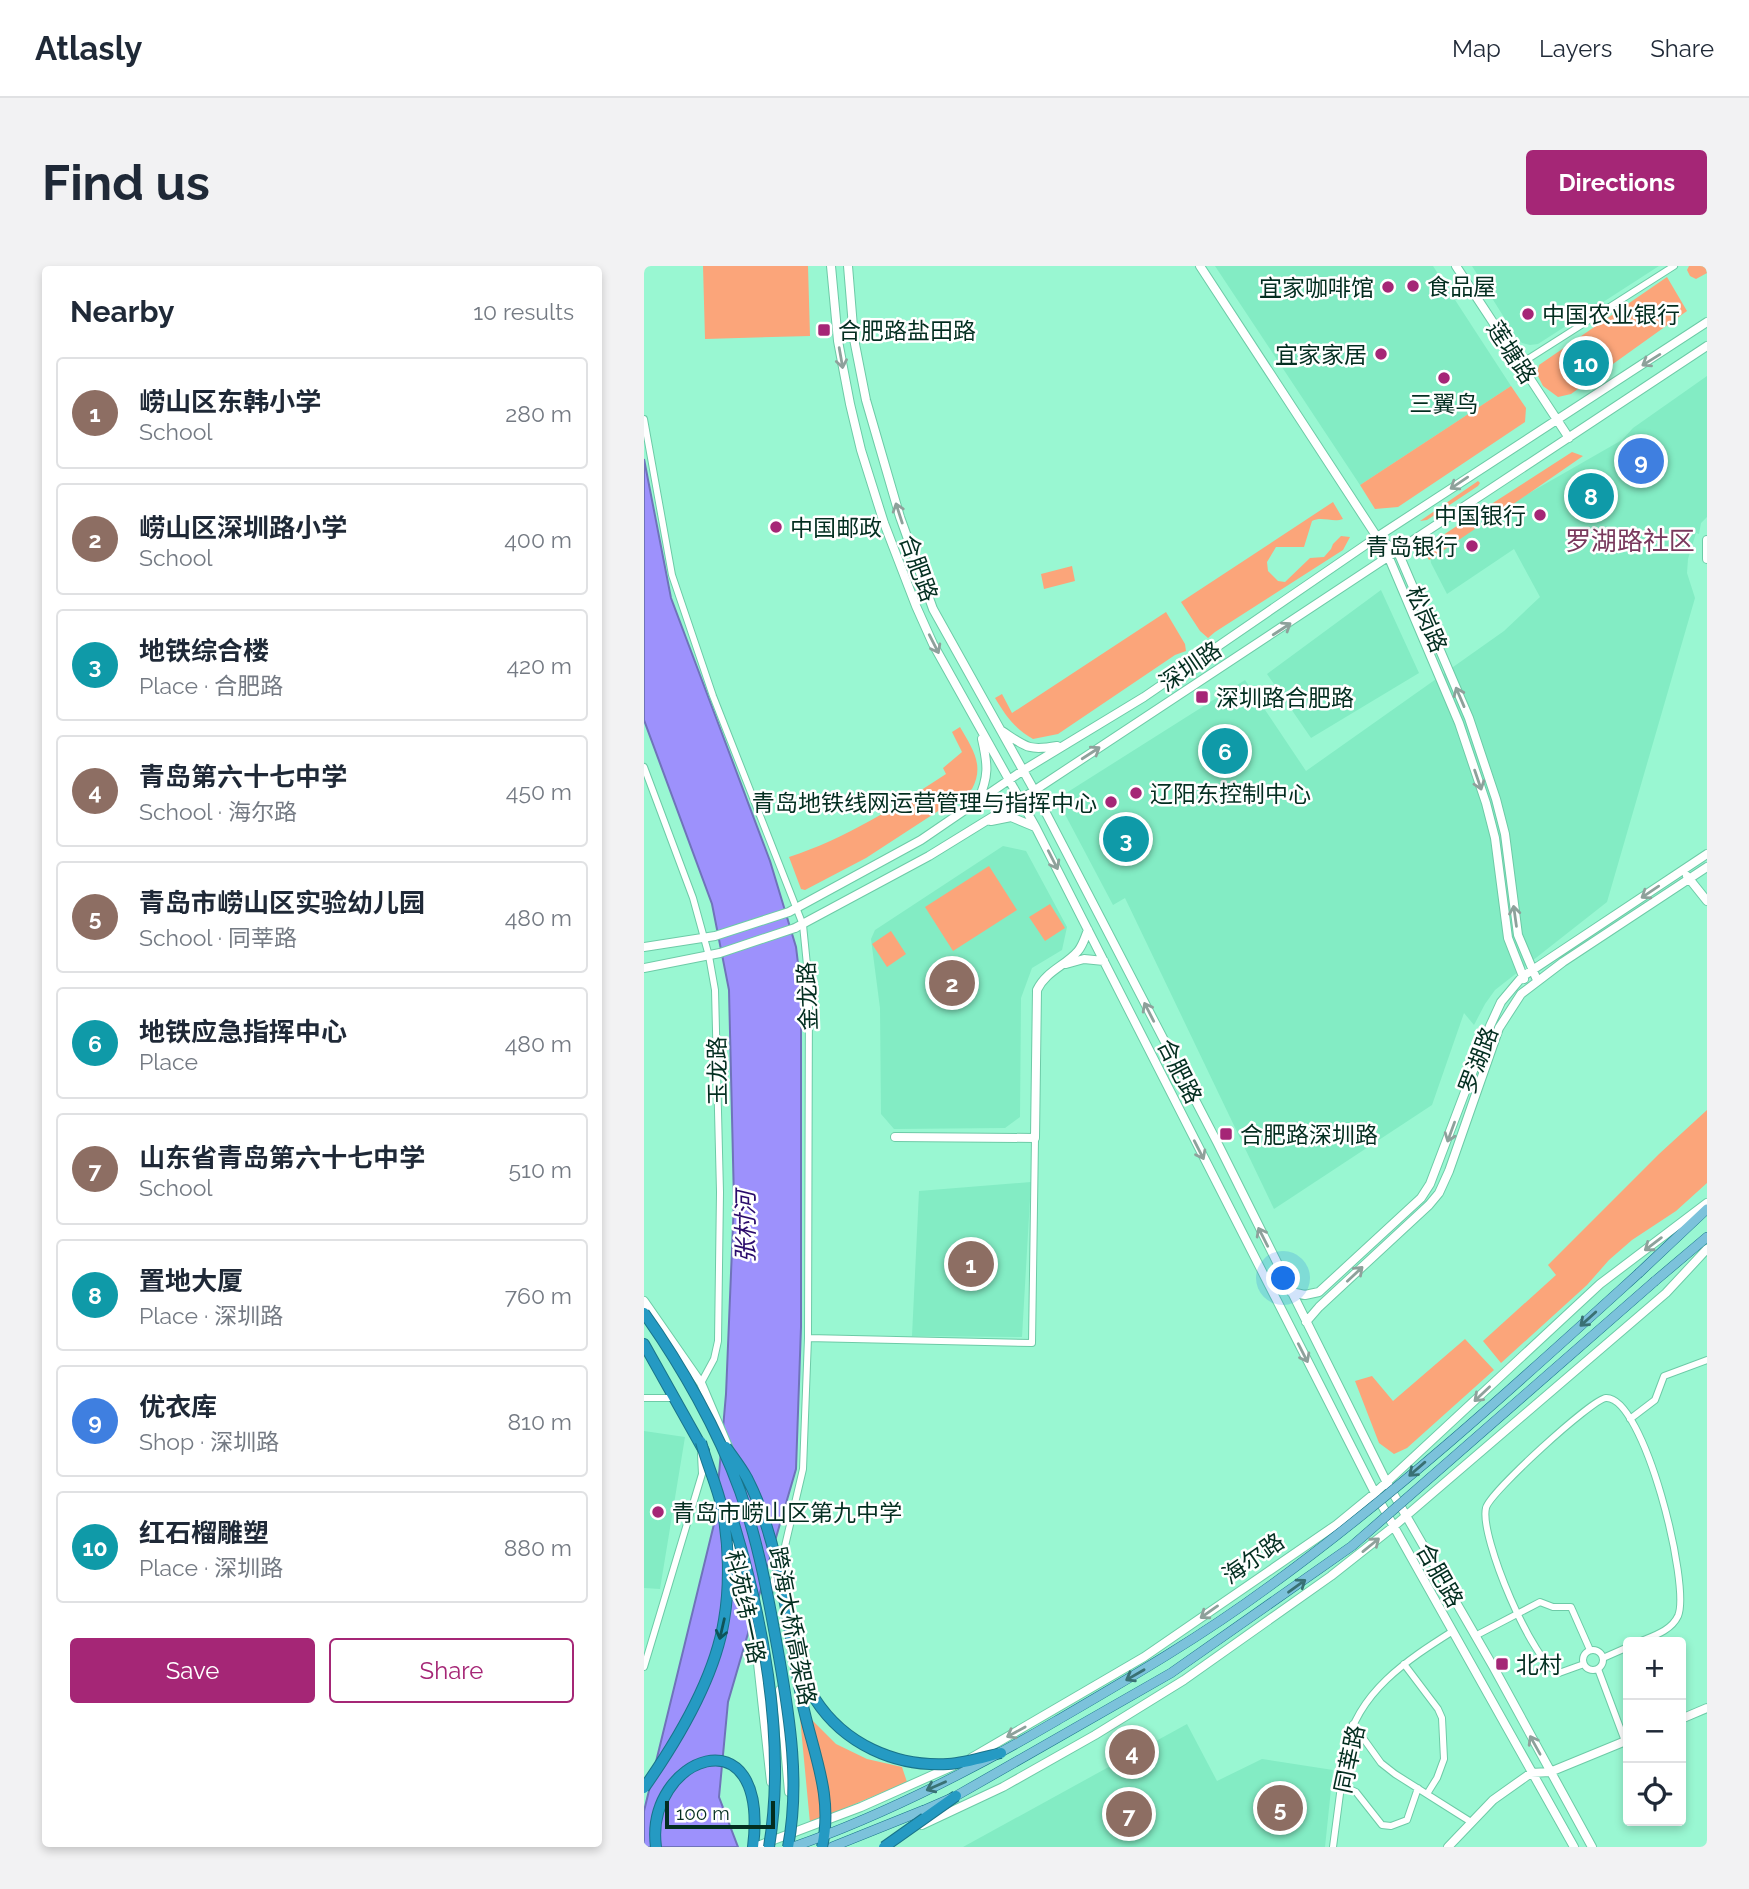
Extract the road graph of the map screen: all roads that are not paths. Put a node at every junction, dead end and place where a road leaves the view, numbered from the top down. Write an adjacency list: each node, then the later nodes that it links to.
1 (831, 266): 18 (main road, 合肥路, one-way to 18)
2 (848, 266): 17 (main road, 合肥路, one-way to 2)
3 (1200, 266): 12 (main road)
4 (1456, 266): 8 (main road, 莲塘路)
5 (1674, 266): 8 (street)
6 (1707, 322): 9 (main road, 深圳路, one-way to 9)
7 (1707, 346): 11 (main road, 深圳路)
8 (1520, 364): 9 (main road, 莲塘路)
9 (1556, 418): 11 (main road, 莲塘路); 12 (main road, 深圳路, one-way to 12)
10 (644, 419): 33 (street, 金龙路)
11 (1569, 438): 14 (main road, 深圳路)
12 (1377, 537): 14 (main road); 15 (main road, 松岗路); 19 (main road, 深圳路)
13 (1707, 540): 16 (main road)
14 (1398, 552): 15 (main road, 深圳路); 42 (main road, 松岗路, one-way to 14)
15 (1389, 558): 23 (main road, 深圳路, one-way to 15); 43 (main road, 松岗路, one-way to 43)
16 (1707, 559)
17 (1000, 729): 19 (main road); 21 (main road, 合肥路)
18 (982, 733): 22 (main road, 合肥路); 25 (main road)
19 (1065, 745): 21 (main road, 深圳路)
20 (644, 767): 36 (street, 玉龙路)
21 (1022, 771): 22 (main road, 深圳路); 23 (main road, 合肥路)
22 (1008, 780): 24 (main road, 合肥路); 25 (main road, 深圳路)
23 (1034, 790): 24 (main road, 深圳路); 52 (main road, 合肥路, one-way to 23)
24 (1020, 800): 26 (main road, 深圳路); 27 (main road, 合肥路)
25 (978, 802): 33 (main road, 深圳路)
26 (975, 826): 27 (main road); 34 (main road, 深圳路)
27 (1036, 828): 35 (main road, 合肥路, one-way to 35)
28 (1707, 854): 30 (main road, 罗湖路)
29 (1707, 867): 31 (main road)
30 (1683, 870): 31 (main road); 42 (main road, 罗湖路, one-way to 42)
31 (1689, 879): 32 (main road); 44 (main road)
32 (1707, 901)
33 (793, 910): 34 (street, 金龙路); 36 (main road, 深圳路)
34 (799, 927): 38 (main road, 深圳路, bridge); 56 (street, 金龙路)
35 (1088, 930): 39 (main road, 合肥路); 40 (main road)
36 (705, 939): 37 (main road, 深圳路); 38 (street, 玉龙路)
37 (644, 947)
38 (709, 956): 41 (main road, 深圳路); 60 (street, 玉龙路)
39 (1104, 961): 40 (main road); 67 (main road, 合肥路, one-way to 67)
40 (1063, 965): 47 (main road)
41 (644, 968)
42 (1532, 971): 43 (main road, 罗湖路); 44 (main road, 松岗路)
43 (1522, 977): 45 (main road, 松岗路); 52 (main road, 罗湖路, one-way to 52)
44 (1537, 980): 45 (main road)
45 (1528, 986): 55 (main road, one-way to 45)
46 (895, 1137): 47 (main road)
47 (1035, 1138): 56 (street)
48 (1707, 1203): 66 (main road, 海尔路, one-way to 66)
49 (1707, 1209): 88 (main road, 海尔路, one-way to 88, bridge)
50 (1707, 1237): 94 (main road, 海尔路, one-way to 50, bridge)
51 (1707, 1249): 68 (main road)
52 (1291, 1292): 55 (main road, 合肥路)
53 (644, 1301): 60 (main road, 科苑纬一路)
54 (644, 1313): 64 (highway, 跨海大桥高架路, bridge)
55 (1306, 1322): 66 (main road, 合肥路)
56 (808, 1338): 70 (street, 金龙路)
57 (644, 1344): 65 (highway)
58 (644, 1353): 62 (main road, 科苑纬一路)
59 (1707, 1360): 63 (street)
60 (701, 1383): 70 (main road, 科苑纬一路, bridge)
61 (644, 1398): 62 (street)
62 (672, 1398): 65 (main road, 科苑纬一路)
63 (1630, 1419): 71 (street); 74 (street)
64 (710, 1424): 75 (highway, bridge); 102 (highway, 跨海大桥高架路, bridge)
65 (701, 1446): 81 (street); 95 (highway, one-way to 95, bridge); 98 (main road, 科苑纬一路, bridge); 101 (highway, 跨海大桥高架路, bridge)
66 (1386, 1481): 67 (main road, 海尔路); 68 (main road, 合肥路)
67 (1374, 1493): 69 (main road, 合肥路); 97 (main road, 海尔路, one-way to 97)
68 (1406, 1516): 69 (main road); 73 (main road, 合肥路)
69 (1393, 1527): 72 (main road, 合肥路); 105 (main road, one-way to 69)
70 (769, 1594): 97 (main road, 科苑纬一路)
71 (1517, 1614): 73 (street); 77 (street); 80 (street)
72 (1453, 1631): 79 (street, 同莘路); 90 (main road, 合肥路)
73 (1475, 1636): 89 (main road, 合肥路, one-way to 73)
74 (1651, 1637)
75 (793, 1642): 88 (highway, bridge); 103 (highway, bridge)
76 (1623, 1649): 78 (street)
77 (1590, 1650): 78 (street); 80 (street)
78 (1603, 1658): 82 (street)
79 (1404, 1664): 85 (street, 同莘路); 93 (street)
80 (1584, 1664): 82 (street)
81 (644, 1667)
82 (1598, 1669): 86 (street)
83 (1707, 1708): 84 (main road)
84 (1686, 1716)
85 (1353, 1724): 91 (street, 同莘路); 92 (street)
86 (1623, 1731)
87 (1623, 1743): 89 (main road)
88 (1001, 1753): 102 (main road, 海尔路, one-way to 102, bridge)
89 (1550, 1772): 90 (main road); 110 (main road, 合肥路)
90 (1531, 1773): 96 (main road); 109 (main road, 合肥路)
91 (1341, 1785): 92 (street); 107 (street, 同莘路)
92 (1418, 1788): 93 (street)
93 (1427, 1794): 96 (street)
94 (956, 1796): 104 (main road, 海尔路, bridge); 106 (highway, bridge)
95 (647, 1797): 99 (highway); 100 (highway)
96 (1471, 1822): 108 (main road)
97 (794, 1833): 98 (main road, 海尔路); 102 (main road, 科苑纬一路)
98 (779, 1843): 100 (main road, 海尔路)
99 (656, 1847)
100 (754, 1847)
101 (769, 1847)
102 (793, 1847)
103 (822, 1847)
104 (832, 1847)
105 (874, 1847)
106 (884, 1847)
107 (1333, 1847)
108 (1448, 1847)
109 (1574, 1847)
110 (1592, 1847)

